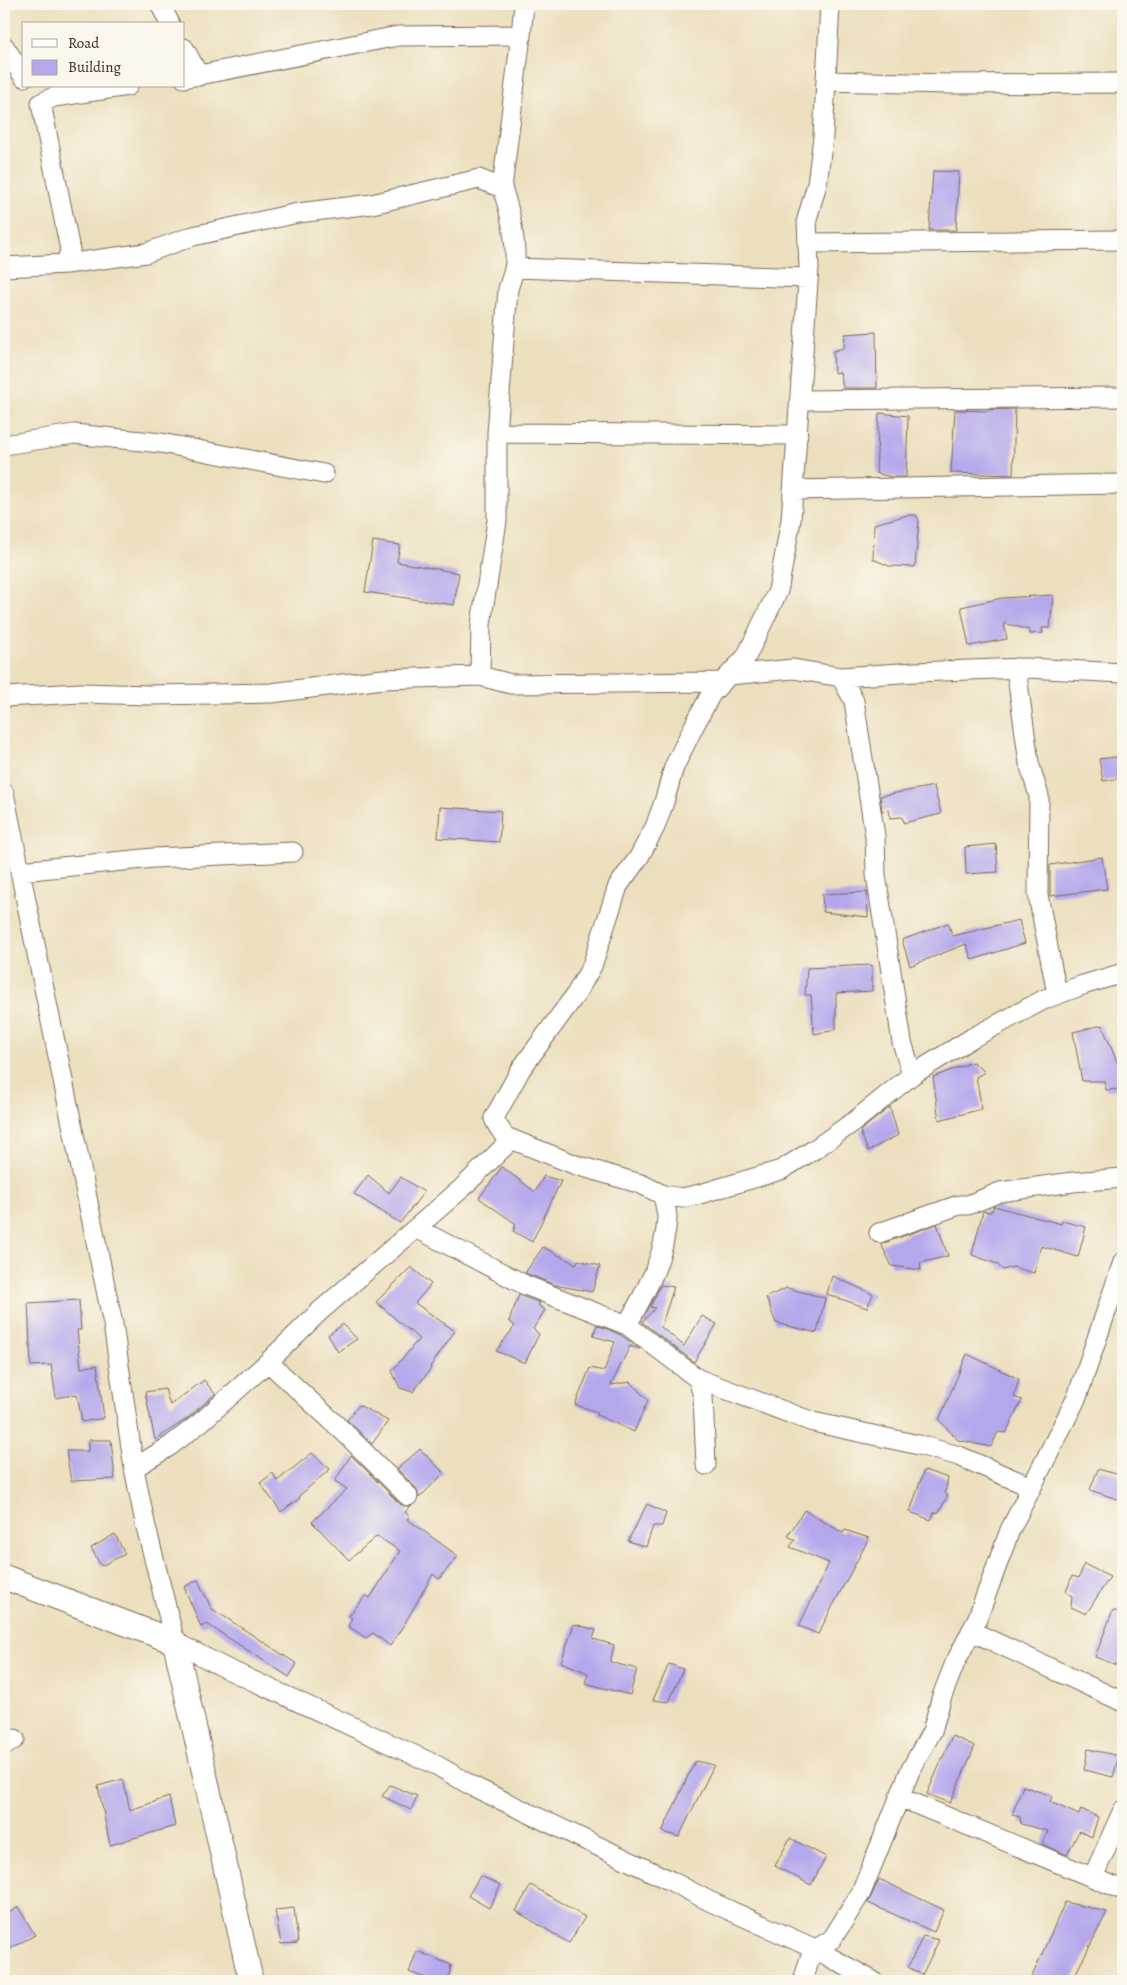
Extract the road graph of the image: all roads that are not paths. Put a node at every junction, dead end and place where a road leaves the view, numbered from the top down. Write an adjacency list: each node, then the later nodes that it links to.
1 (160, 4): 4 (street)
2 (524, 4): 5 (street)
3 (830, 4): 10 (street)
4 (169, 22)
5 (521, 35): 9 (street); 15 (street)
6 (4, 46): 8 (street)
7 (185, 52): 9 (street)
8 (22, 74)
9 (191, 77)
10 (826, 81): 11 (street); 17 (street)
11 (1123, 83)
12 (31, 88): 14 (street)
13 (115, 88): 14 (street)
14 (41, 104): 18 (street)
15 (502, 188): 18 (street); 20 (street)
16 (1123, 240): 17 (street)
17 (807, 243): 21 (street)
18 (66, 264): 19 (street)
19 (4, 267)
20 (514, 268): 21 (street); 24 (street)
21 (808, 278): 23 (street)
22 (1123, 397): 23 (street)
23 (800, 400): 25 (street)
24 (497, 433): 25 (street); 32 (street)
25 (798, 435): 29 (street)
26 (4, 445): 27 (street)
27 (324, 474)
28 (1123, 484): 29 (street)
29 (793, 490): 34 (street)
30 (1016, 668): 31 (street); 33 (street); 40 (street)
31 (1123, 674)
32 (480, 676): 34 (street); 35 (street)
33 (841, 677): 34 (street); 41 (street)
34 (725, 679): 42 (street)
35 (4, 697)
36 (4, 793): 38 (street)
37 (293, 852): 38 (street)
38 (20, 871): 52 (street)
39 (1123, 973): 40 (street)
40 (1057, 994): 41 (street)
41 (912, 1074): 44 (street)
42 (506, 1137): 44 (street); 45 (street)
43 (1123, 1178): 46 (street)
44 (663, 1195): 48 (street)
45 (416, 1228): 48 (street); 49 (street)
46 (879, 1233)
47 (1123, 1262): 53 (street)
48 (627, 1324): 50 (street)
49 (268, 1362): 52 (street); 54 (street)
50 (698, 1379): 51 (street); 53 (street)
51 (706, 1465)
52 (134, 1468): 57 (street)
53 (1031, 1487): 56 (street)
54 (408, 1496)
55 (4, 1577): 57 (main road)
56 (971, 1631): 58 (street); 59 (street)
57 (176, 1642): 63 (street); 64 (main road)
58 (1123, 1702)
59 (899, 1797): 61 (street); 63 (street)
60 (1123, 1810): 61 (street)
61 (1093, 1877): 62 (street)
62 (1123, 1890)
63 (813, 1948): 65 (street); 66 (street)
64 (252, 1981)
65 (803, 1981)
66 (873, 1981)

